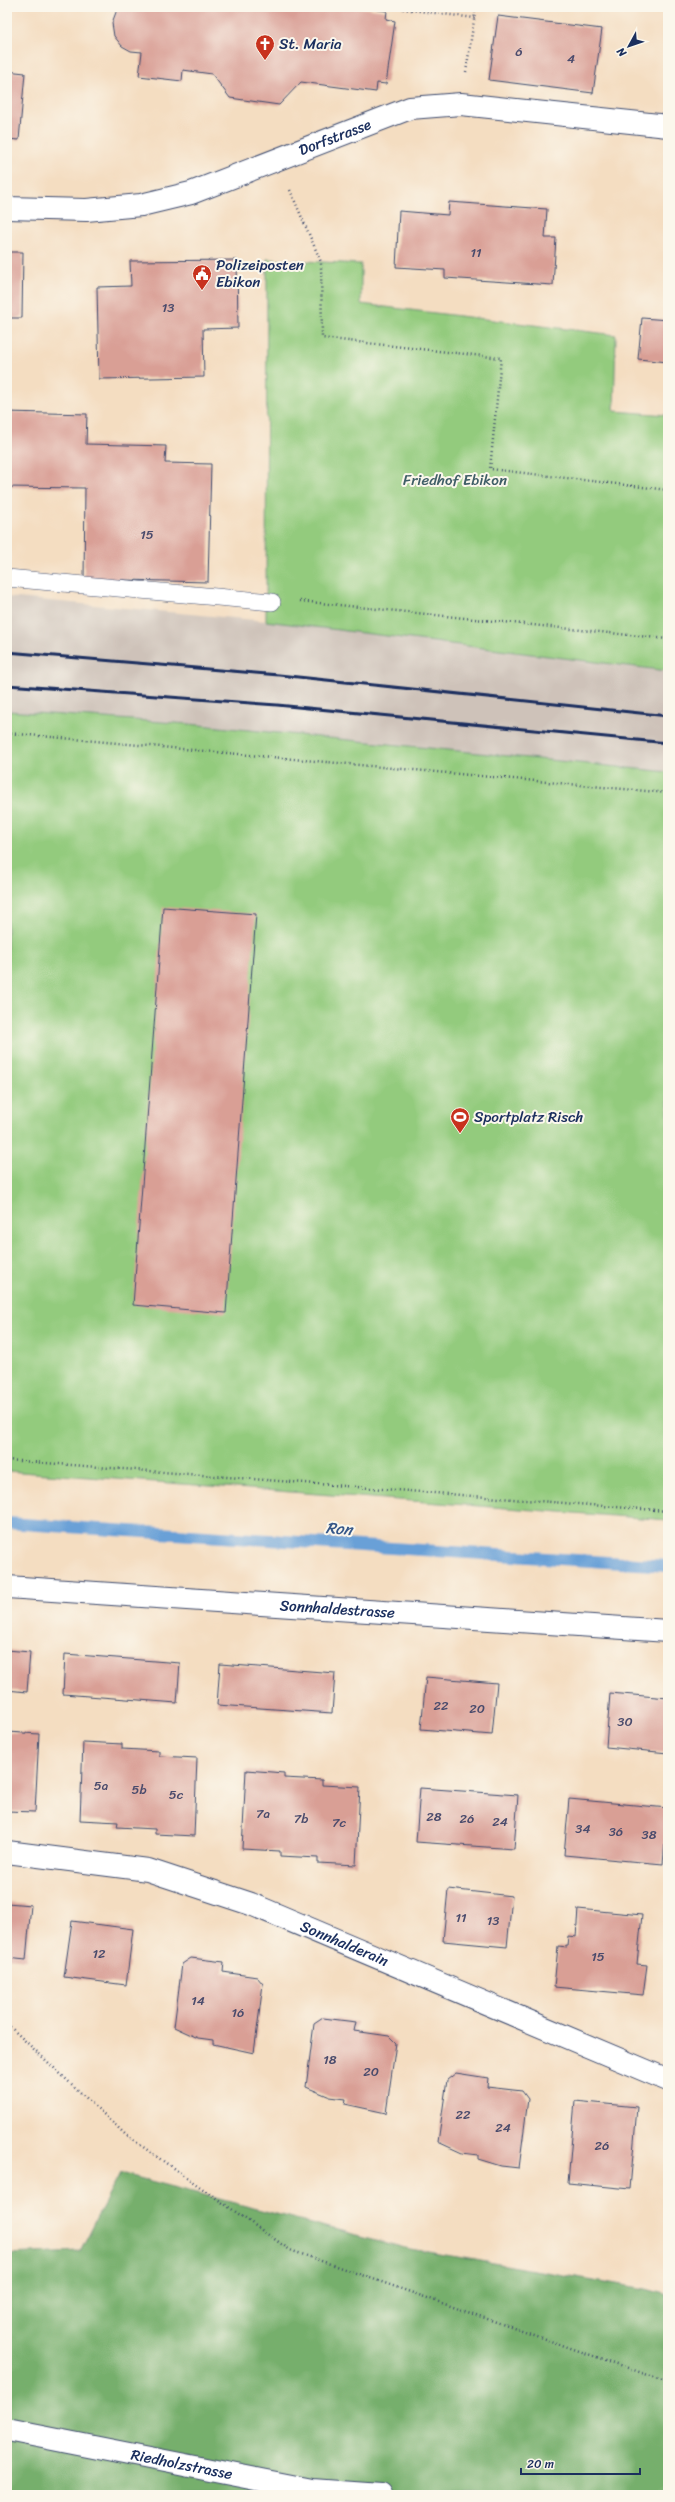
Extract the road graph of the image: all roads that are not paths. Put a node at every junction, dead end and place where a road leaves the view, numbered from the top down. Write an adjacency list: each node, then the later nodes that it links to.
1 (668, 126): 2 (street, Dorfstrasse)
2 (7, 208)
3 (7, 578): 4 (lane)
4 (272, 602)
5 (7, 1587): 6 (street, Sonnhaldestrasse)
6 (668, 1631)
7 (7, 1852): 8 (street, Sonnhalderain)
8 (668, 2080)
9 (7, 2430): 10 (street, Riedholzstrasse)
10 (381, 2495)

